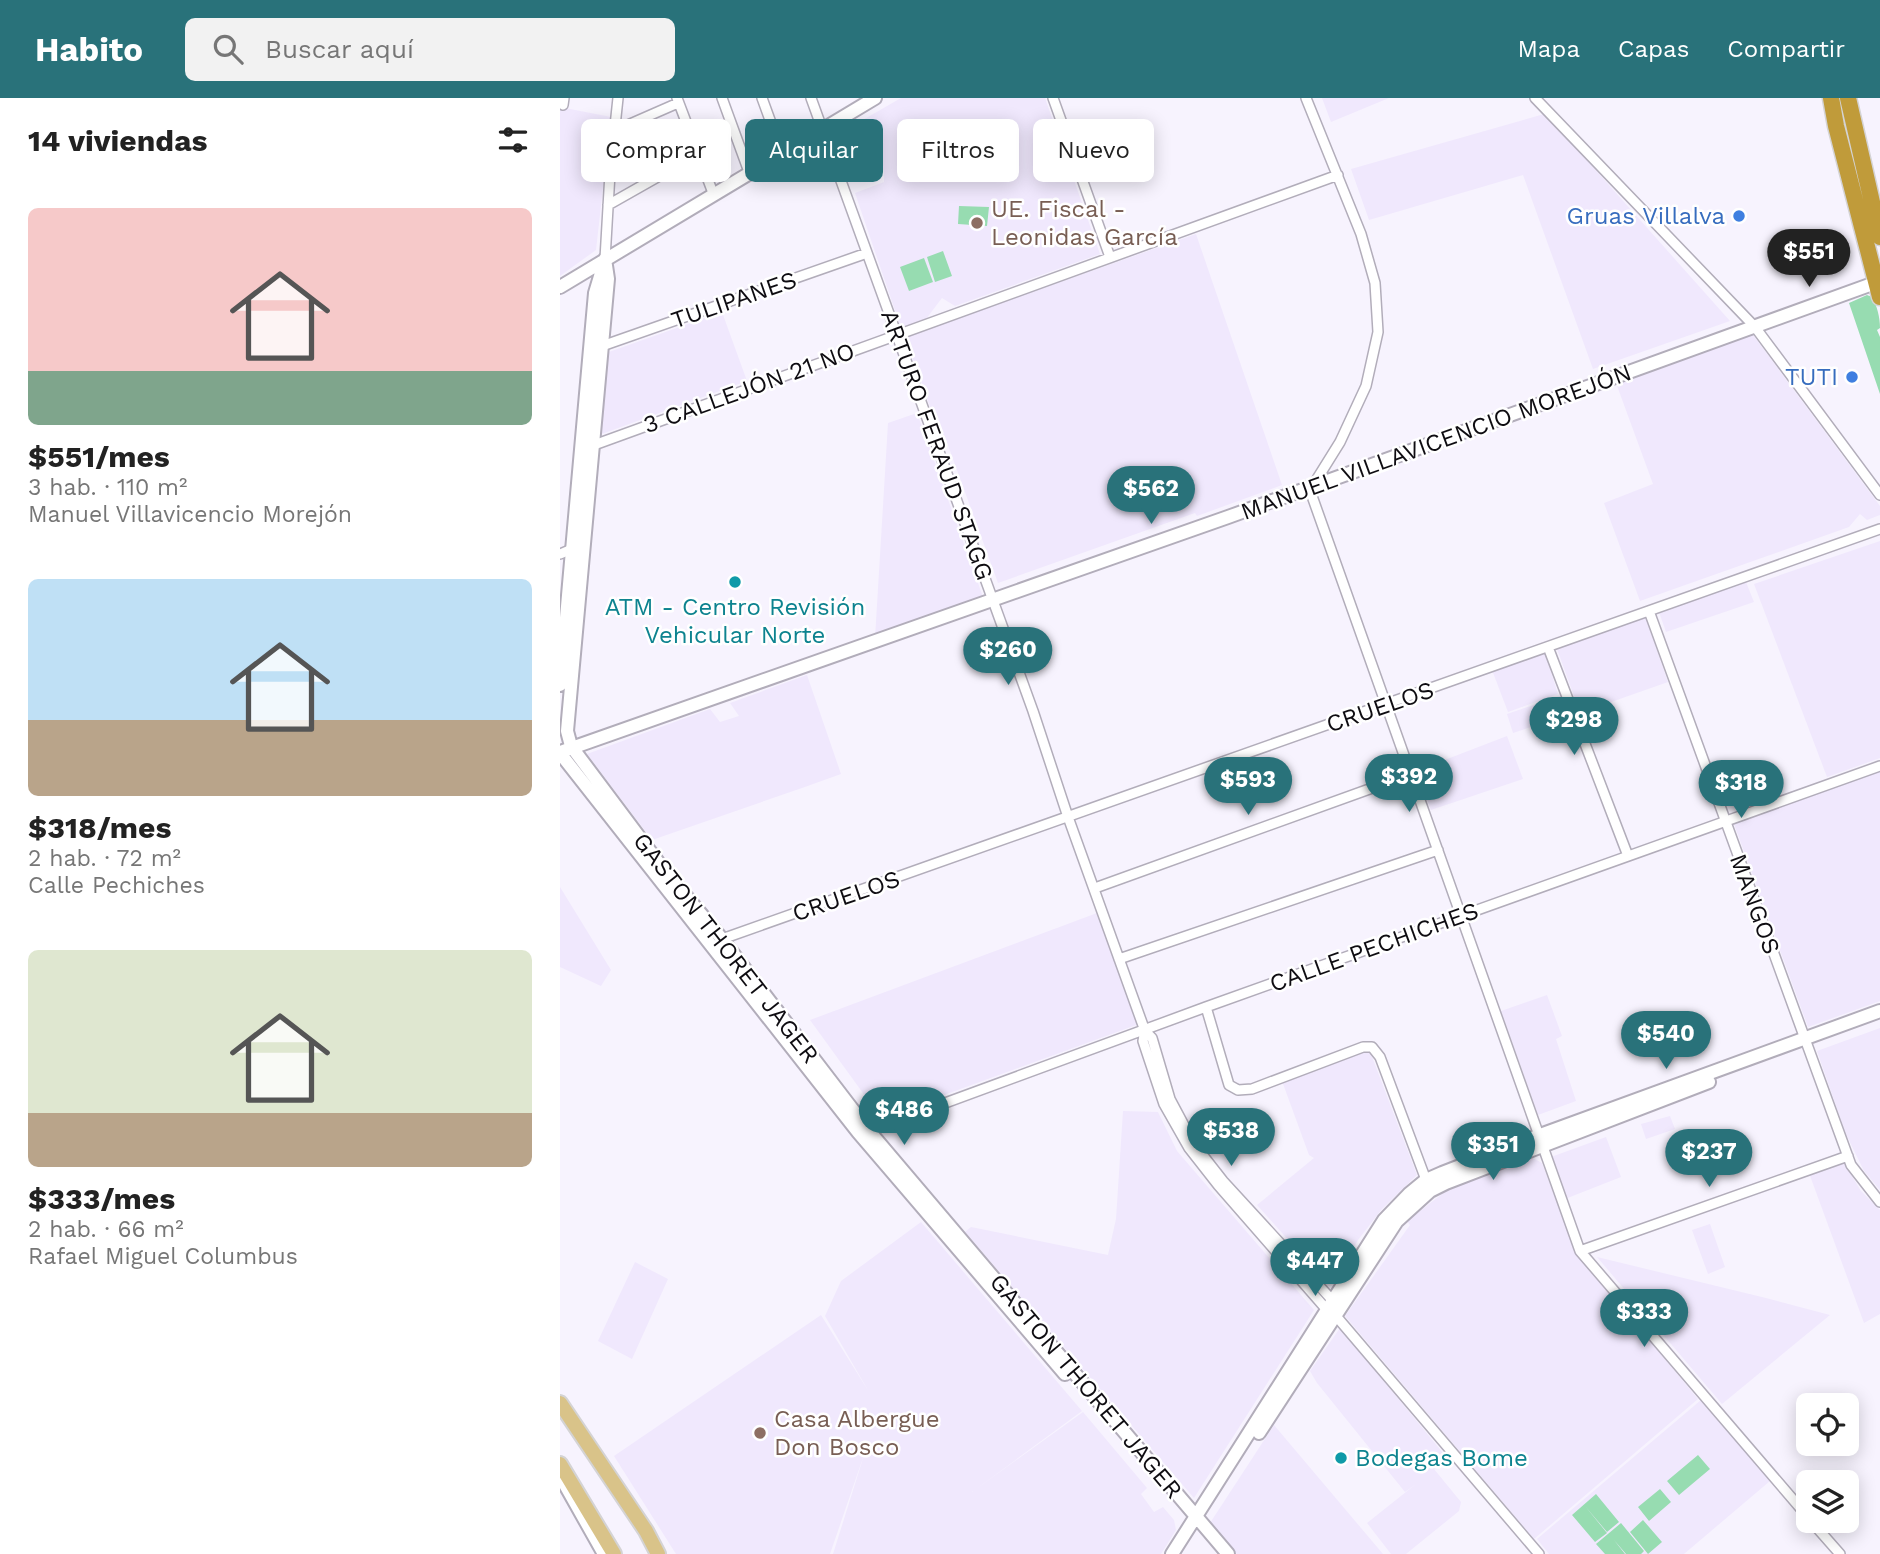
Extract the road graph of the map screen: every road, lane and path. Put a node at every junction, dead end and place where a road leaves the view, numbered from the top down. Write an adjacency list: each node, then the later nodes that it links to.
1 (618, 98): 13 (street)
2 (722, 98): 20 (street)
3 (762, 98): 16 (street)
4 (811, 98): 17 (street, ARTURO FERAUD STAGG)
5 (875, 98): 18 (street)
6 (1053, 98): 31 (street)
7 (1307, 98): 22 (street)
8 (1535, 98): 35 (street)
9 (1829, 98): 34 (highway)
10 (1848, 98): 19 (highway)
11 (1856, 98): 19 (street)
12 (678, 100): 14 (street); 15 (street)
13 (615, 119)
14 (639, 119)
15 (685, 119)
16 (770, 119)
17 (818, 119)
18 (839, 119)
19 (1860, 152): 29 (highway)
20 (745, 161)
21 (745, 174): 27 (street)
22 (1338, 175): 31 (street, 3 CALLEJÓN 21 NO); 39 (street)
23 (609, 182): 28 (street)
24 (649, 182): 28 (street)
25 (709, 182): 27 (street)
26 (841, 182): 30 (street, ARTURO FERAUD STAGG)
27 (713, 193): 32 (street)
28 (608, 205): 32 (street)
29 (1880, 237)
30 (867, 253): 36 (street, ARTURO FERAUD STAGG); 37 (street, TULIPANES)
31 (1110, 257): 36 (street, 3 CALLEJÓN 21 NO)
32 (605, 259): 33 (street); 37 (street); 42 (street)
33 (560, 287)
34 (1878, 290): 35 (street, MANUEL VILLAVICENCIO MOREJÓN)
35 (1755, 327): 39 (street, MANUEL VILLAVICENCIO MOREJÓN); 40 (street)
36 (896, 334): 38 (street, 3 CALLEJÓN 21 NO); 43 (street, ARTURO FERAUD STAGG)
37 (602, 346): 38 (street)
38 (594, 445): 48 (street)
39 (1312, 486): 43 (street, MANUEL VILLAVICENCIO MOREJÓN); 47 (street)
40 (1880, 495)
41 (1880, 529): 44 (street, CRUELOS)
42 (566, 552): 46 (street)
43 (992, 600): 48 (street, MANUEL VILLAVICENCIO MOREJÓN); 51 (street, ARTURO FERAUD STAGG)
44 (1649, 611): 45 (street, CRUELOS); 52 (street, MANGOS)
45 (1548, 647): 47 (street, CRUELOS); 54 (street)
46 (560, 685)
47 (1386, 704): 50 (street); 51 (street, CRUELOS)
48 (564, 750): 57 (street, GASTON THORET JAGER); 75 (street, GASTON THORET JAGER)
49 (1880, 766): 52 (street, CALLE PECHICHES)
50 (1411, 774): 53 (street); 55 (street)
51 (1068, 817): 55 (street, ARTURO FERAUD STAGG); 57 (street, CRUELOS)
52 (1726, 821): 54 (street, CALLE PECHICHES); 63 (street, MANGOS)
53 (1438, 850): 56 (street); 58 (street)
54 (1628, 856): 56 (street, CALLE PECHICHES)
55 (1095, 888): 58 (street, ARTURO FERAUD STAGG)
56 (1461, 916): 59 (street, CALLE PECHICHES); 65 (street)
57 (722, 939): 64 (street, GASTON THORET JAGER)
58 (1119, 959): 62 (street, ARTURO FERAUD STAGG)
59 (1206, 1007): 62 (street, CALLE PECHICHES); 67 (street)
60 (1880, 1011): 63 (street)
61 (1880, 1019): 63 (street)
62 (1145, 1031): 64 (street, CALLE PECHICHES); 70 (street, ARTURO FERAUD STAGG)
63 (1805, 1042): 65 (street); 66 (street, MANGOS)
64 (869, 1131): 75 (street, GASTON THORET JAGER)
65 (1541, 1140): 67 (street); 69 (street); 70 (street)
66 (1848, 1156): 68 (street, MANGOS); 69 (street)
67 (1426, 1180): 70 (street)
68 (1880, 1202)
69 (1580, 1251): 74 (street)
70 (1332, 1309): 75 (street); 84 (street, ARTURO FERAUD STAGG)
71 (560, 1403): 79 (main road)
72 (560, 1464): 78 (main road)
73 (560, 1476): 77 (street)
74 (1796, 1503)
75 (1196, 1522): 80 (street); 81 (street); 82 (street, GASTON THORET JAGER); 83 (street, GASTON THORET JAGER)
76 (1822, 1533): 85 (street)
77 (604, 1554)
78 (614, 1554)
79 (659, 1554)
80 (1172, 1554)
81 (1181, 1554)
82 (1219, 1554)
83 (1228, 1554)
84 (1539, 1554)
85 (1840, 1554)

